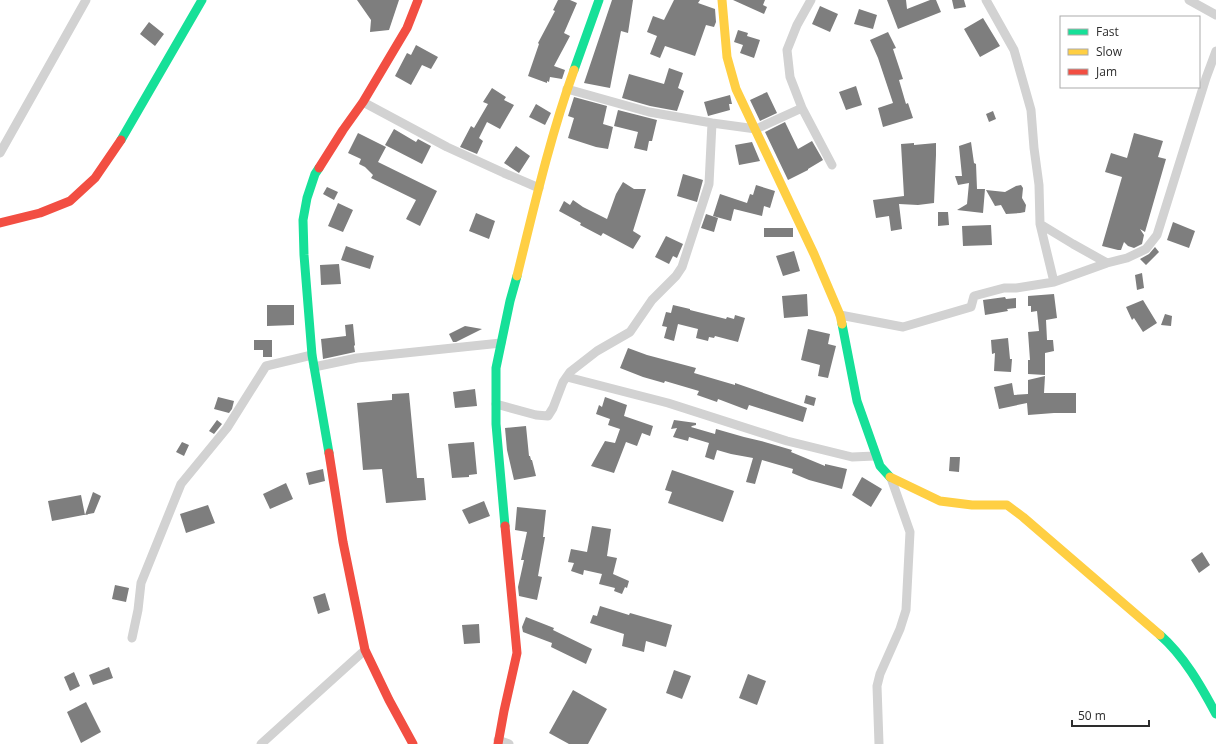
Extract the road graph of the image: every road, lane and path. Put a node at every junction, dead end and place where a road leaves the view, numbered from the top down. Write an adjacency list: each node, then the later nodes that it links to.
1 (86, 0): 16 (street)
2 (202, 0): 19 (street)
3 (418, 0): 12 (street)
4 (599, 0): 11 (street)
5 (722, 0): 15 (street)
6 (811, 0): 13 (street)
7 (986, 0): 20 (street)
8 (1189, 0): 9 (street)
9 (1216, 15)
10 (1216, 51): 21 (street)
11 (567, 89): 14 (street); 18 (street)
12 (364, 102): 18 (street); 25 (street)
13 (802, 108): 15 (street); 17 (street)
14 (712, 124): 15 (street); 27 (street)
15 (756, 129): 23 (street)
16 (0, 153)
17 (832, 165)
18 (539, 188): 24 (street)
19 (0, 223)
20 (1040, 224): 21 (street); 22 (street)
21 (1107, 263): 22 (street)
22 (1054, 282): 23 (street)
23 (840, 315): 29 (street)
24 (501, 343): 26 (street); 28 (street)
25 (312, 355): 26 (street); 31 (street)
26 (314, 367): 32 (street)
27 (567, 377): 28 (street); 29 (street)
28 (496, 404): 34 (street)
29 (876, 456): 30 (street)
30 (891, 478): 33 (street); 38 (street)
31 (132, 638)
32 (365, 650): 35 (street); 36 (street)
33 (1216, 714)
34 (498, 742): 37 (street)
35 (261, 744)
36 (413, 744)
37 (509, 744)
38 (879, 744)

